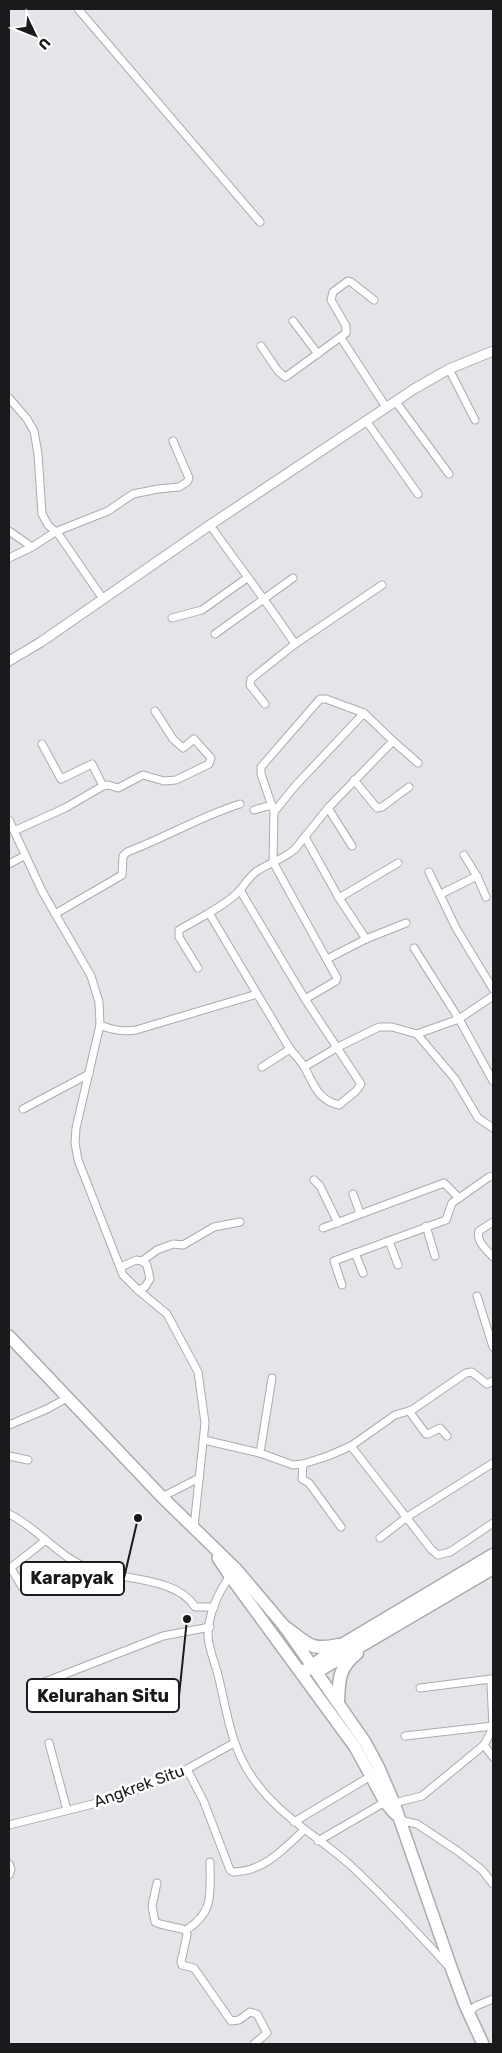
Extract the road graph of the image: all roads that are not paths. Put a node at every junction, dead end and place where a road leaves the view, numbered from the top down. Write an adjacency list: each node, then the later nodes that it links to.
1 (78, 9): 2 (street)
2 (260, 222)
3 (374, 300): 5 (street)
4 (293, 321): 8 (street)
5 (341, 338): 8 (street); 12 (street)
6 (261, 346): 8 (street)
7 (493, 351): 9 (street)
8 (318, 354)
9 (449, 369): 11 (street); 13 (street)
10 (9, 398): 20 (street)
11 (396, 402): 12 (street); 16 (street)
12 (386, 407): 14 (street)
13 (475, 420)
14 (366, 422): 17 (street); 18 (street)
15 (173, 441): 20 (street)
16 (450, 474)
17 (418, 494)
18 (210, 525): 23 (street); 26 (street)
19 (9, 532): 21 (street)
20 (55, 532): 21 (street); 26 (street)
21 (32, 547): 22 (street)
22 (9, 558)
23 (247, 578): 27 (street); 28 (street)
24 (293, 578): 27 (street)
25 (382, 585): 30 (street)
26 (103, 599): 31 (street)
27 (265, 599): 29 (street); 30 (street)
28 (172, 618)
29 (215, 634)
30 (295, 644): 32 (street)
31 (9, 661)
32 (265, 704)
33 (155, 711): 39 (street)
34 (364, 713): 35 (street); 44 (street); 44 (street)
35 (393, 741): 37 (street); 38 (street)
36 (42, 744): 39 (street)
37 (418, 763)
38 (354, 780): 40 (street); 42 (street)
39 (102, 786): 46 (street)
40 (409, 787)
41 (240, 804): 61 (street)
42 (328, 808): 47 (street); 48 (street)
43 (258, 809): 44 (street)
44 (273, 809): 51 (street)
45 (9, 820): 46 (street)
46 (14, 831): 49 (street)
47 (305, 837): 51 (street); 59 (street)
48 (352, 846)
49 (24, 856): 53 (street); 61 (street)
50 (464, 856): 55 (street)
51 (273, 862): 56 (street); 65 (street)
52 (398, 863): 59 (street)
53 (9, 864)
54 (429, 872): 57 (street)
55 (477, 876): 57 (street); 58 (street)
56 (240, 890): 60 (street); 70 (street)
57 (441, 894): 67 (street)
58 (486, 897)
59 (339, 898): 63 (street)
60 (209, 913): 66 (street); 68 (street)
61 (55, 914): 72 (street)
62 (406, 923): 63 (street)
63 (366, 939): 65 (street)
64 (414, 948): 71 (street)
65 (327, 959): 70 (street)
66 (198, 968)
67 (493, 989)
68 (257, 994): 72 (street); 75 (street)
69 (493, 996): 71 (street)
70 (305, 1000): 74 (street)
71 (459, 1019): 73 (street); 79 (street)
72 (100, 1025): 78 (street)
73 (417, 1034): 74 (street); 81 (street)
74 (338, 1047): 77 (street); 77 (street)
75 (290, 1049): 76 (street); 77 (street)
76 (262, 1067)
77 (304, 1067)
78 (89, 1074): 80 (street); 99 (street)
79 (493, 1081)
80 (23, 1109)
81 (493, 1128)
82 (493, 1176): 84 (street); 86 (street)
83 (314, 1180): 90 (street)
84 (493, 1180)
85 (353, 1194): 87 (street)
86 (459, 1198): 87 (street); 91 (street)
87 (360, 1214): 90 (street)
88 (240, 1222): 97 (street)
89 (493, 1222): 96 (street)
90 (338, 1223): 92 (street)
91 (426, 1226): 93 (street); 95 (street)
92 (323, 1228)
93 (389, 1241): 94 (street); 98 (street)
94 (355, 1253): 100 (street); 101 (street)
95 (435, 1256)
96 (493, 1257)
97 (142, 1261): 99 (street); 102 (street)
98 (398, 1265)
99 (121, 1267): 102 (street)
100 (363, 1273)
101 (342, 1285)
102 (138, 1290): 112 (street)
103 (477, 1296): 105 (street)
104 (9, 1336): 108 (highway)
105 (493, 1347)
106 (272, 1378): 114 (street)
107 (493, 1381): 109 (street)
108 (67, 1398): 110 (street); 120 (highway)
109 (409, 1411): 111 (street); 113 (street)
110 (9, 1425)
111 (447, 1436)
112 (204, 1440): 114 (street); 119 (street)
113 (351, 1446): 118 (street); 122 (street)
114 (260, 1453): 118 (street)
115 (9, 1456): 116 (street)
116 (28, 1460)
117 (493, 1463): 122 (street)
118 (303, 1464): 125 (street)
119 (199, 1478): 120 (street); 124 (street)
120 (162, 1497): 124 (highway)
121 (9, 1514): 127 (street)
122 (407, 1517): 123 (street); 126 (street)
123 (493, 1523)
124 (194, 1527): 131 (highway)
125 (341, 1527)
126 (380, 1538)
127 (46, 1540): 130 (street); 133 (street)
128 (493, 1555): 137 (highway)
129 (493, 1568): 136 (highway)
130 (10, 1569): 132 (street)
131 (234, 1573): 133 (street); 135 (highway); 138 (highway)
132 (22, 1587)
133 (214, 1607): 134 (street)
134 (210, 1627): 141 (street); 145 (street)
135 (285, 1627): 137 (highway); 138 (highway)
136 (389, 1628): 138 (highway); 142 (highway)
137 (342, 1645): 138 (highway)
138 (309, 1672): 142 (highway); 150 (highway)
139 (492, 1680): 140 (street); 143 (street)
140 (420, 1688)
141 (40, 1702)
142 (338, 1702): 151 (highway)
143 (493, 1726): 144 (street); 147 (street)
144 (405, 1736)
145 (234, 1743): 149 (street, Angkrek Situ); 154 (street)
146 (49, 1744): 152 (street)
147 (484, 1745): 148 (street); 151 (street)
148 (493, 1757)
149 (187, 1769): 152 (street, Angkrek Situ); 156 (street)
150 (370, 1776): 151 (highway); 154 (street)
151 (388, 1803): 153 (highway); 157 (street)
152 (67, 1810): 155 (street, Angkrek Situ)
153 (399, 1819): 162 (street); 164 (highway)
154 (294, 1822): 156 (street)
155 (9, 1825)
156 (304, 1830): 157 (street)
157 (318, 1841): 164 (street)
158 (210, 1862): 163 (street)
159 (9, 1864): 160 (street)
160 (9, 1875)
161 (156, 1883): 163 (street)
162 (493, 1884)
163 (186, 1930): 167 (street)
164 (452, 1970): 166 (highway)
165 (493, 1999): 166 (street)
166 (469, 2012): 168 (highway)
167 (254, 2044)
168 (483, 2044)

